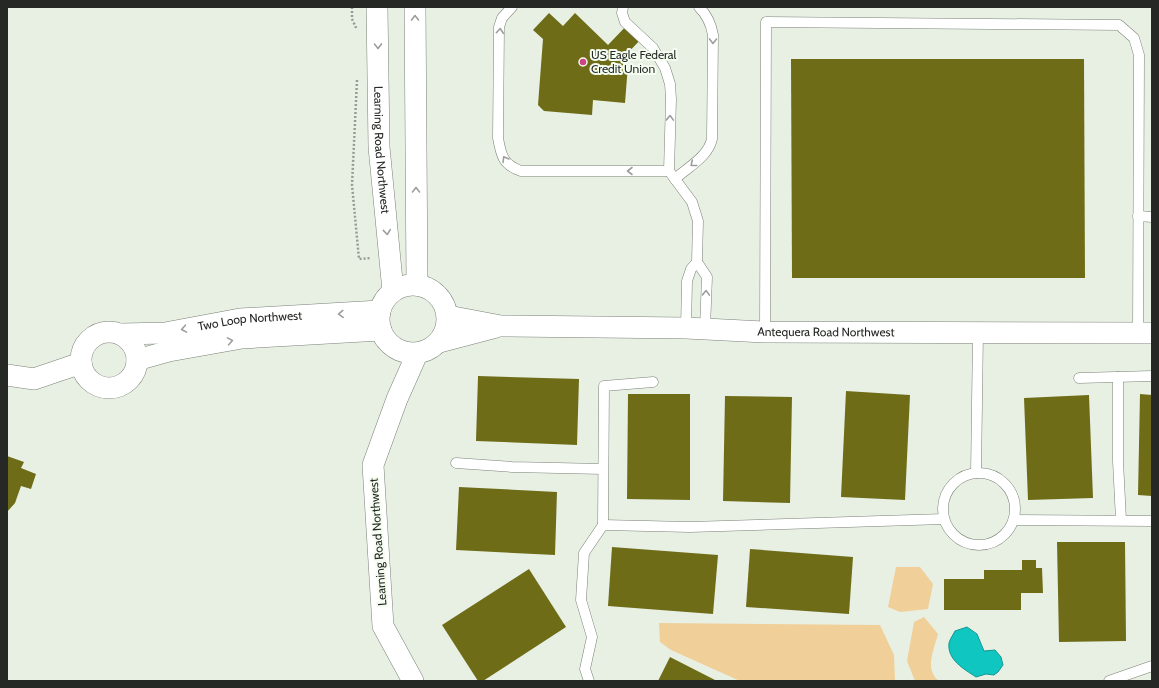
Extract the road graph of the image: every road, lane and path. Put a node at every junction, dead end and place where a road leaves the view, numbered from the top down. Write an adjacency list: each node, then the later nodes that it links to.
1 (352, 7): 7 (path)
2 (377, 7): 15 (street, Learning Road Northwest, one-way to 15)
3 (414, 7): 14 (street, one-way to 3)
4 (512, 7): 9 (lane, one-way to 4)
5 (623, 7): 9 (lane, one-way to 5)
6 (698, 7): 9 (lane, one-way to 9)
7 (359, 36)
8 (357, 75): 12 (path)
9 (672, 175): 13 (lane)
10 (1138, 216): 11 (lane); 20 (lane); 22 (lane)
11 (1152, 216)
12 (374, 257)
13 (697, 262): 19 (lane); 19 (lane, one-way to 13)
14 (417, 285): 15 (street); 16 (street)
15 (393, 291): 17 (street)
16 (448, 316): 18 (street, Antequera Road Northwest); 24 (street)
17 (380, 321): 23 (street, Two Loop Northwest, one-way to 23); 25 (street); 27 (street, Two Loop Northwest, one-way to 17)
18 (501, 326): 19 (street, Antequera Road Northwest); 24 (street, Antequera Road Northwest)
19 (696, 328): 20 (street, Antequera Road Northwest)
20 (765, 332): 21 (street, Antequera Road Northwest)
21 (978, 333): 22 (street, Antequera Road Northwest); 37 (lane)
22 (1145, 333)
23 (122, 334): 27 (street); 28 (street)
24 (440, 342): 26 (street)
25 (396, 349): 26 (street); 34 (street, Learning Road Northwest)
26 (417, 354): 34 (street, Learning Road Northwest)
27 (137, 360): 28 (street)
28 (81, 364): 29 (street)
29 (7, 374)
30 (1152, 376): 31 (lane)
31 (1118, 377): 32 (lane); 40 (lane)
32 (1079, 378)
33 (653, 382): 36 (lane)
34 (396, 399): 44 (street, Learning Road Northwest)
35 (456, 463): 36 (lane)
36 (603, 469): 42 (lane)
37 (976, 473): 38 (lane); 39 (lane)
38 (944, 519): 39 (lane); 42 (lane)
39 (1014, 520): 40 (lane)
40 (1121, 520): 41 (lane)
41 (1152, 520)
42 (603, 525): 45 (lane)
43 (1152, 666): 46 (lane)
44 (413, 681)
45 (589, 681)
46 (1111, 681)

